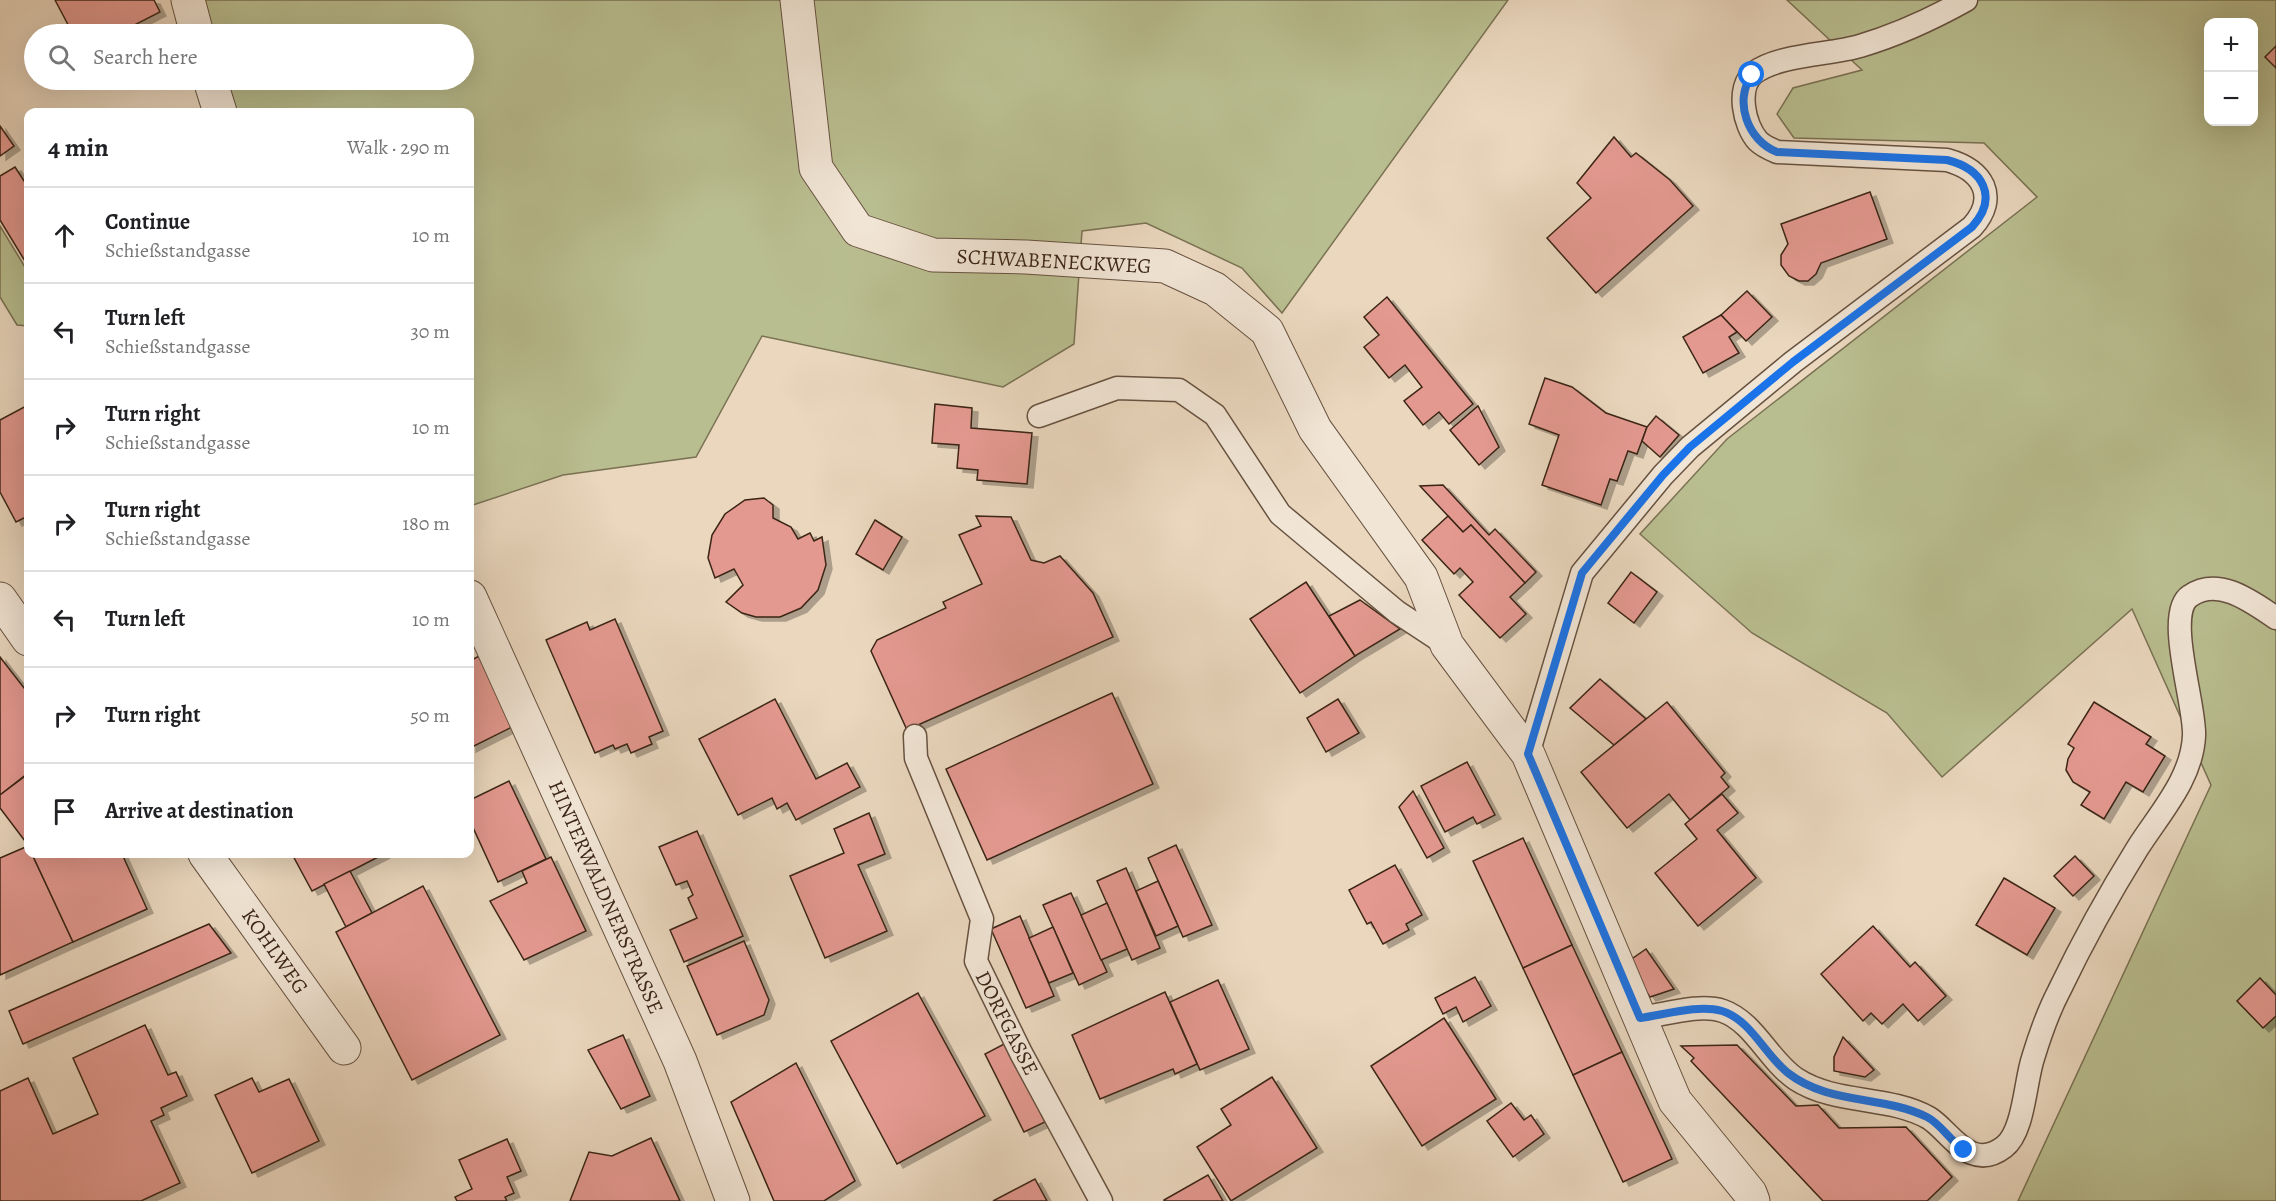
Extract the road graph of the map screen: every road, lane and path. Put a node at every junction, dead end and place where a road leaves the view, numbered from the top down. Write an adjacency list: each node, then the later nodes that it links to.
1 (188, 0): 4 (street)
2 (797, 0): 12 (street, SCHWABENECKWEG)
3 (1965, 0): 14 (lane)
4 (194, 24)
5 (213, 90): 6 (street)
6 (219, 108)
7 (1039, 416): 12 (lane)
8 (0, 599): 11 (street)
9 (474, 606): 18 (street, HINTERWALDNERSTRASSE)
10 (2276, 618): 16 (lane)
11 (24, 633)
12 (1447, 645): 14 (street, SCHWABENECKWEG)
13 (915, 736): 19 (lane, DORFGASSE)
14 (1528, 754): 16 (street, SCHWABENECKWEG)
15 (209, 858): 17 (street, KOHLWEG)
16 (1640, 1018): 20 (street, SCHWABENECKWEG)
17 (344, 1048)
18 (733, 1201)
19 (1101, 1201)
20 (1753, 1201)

